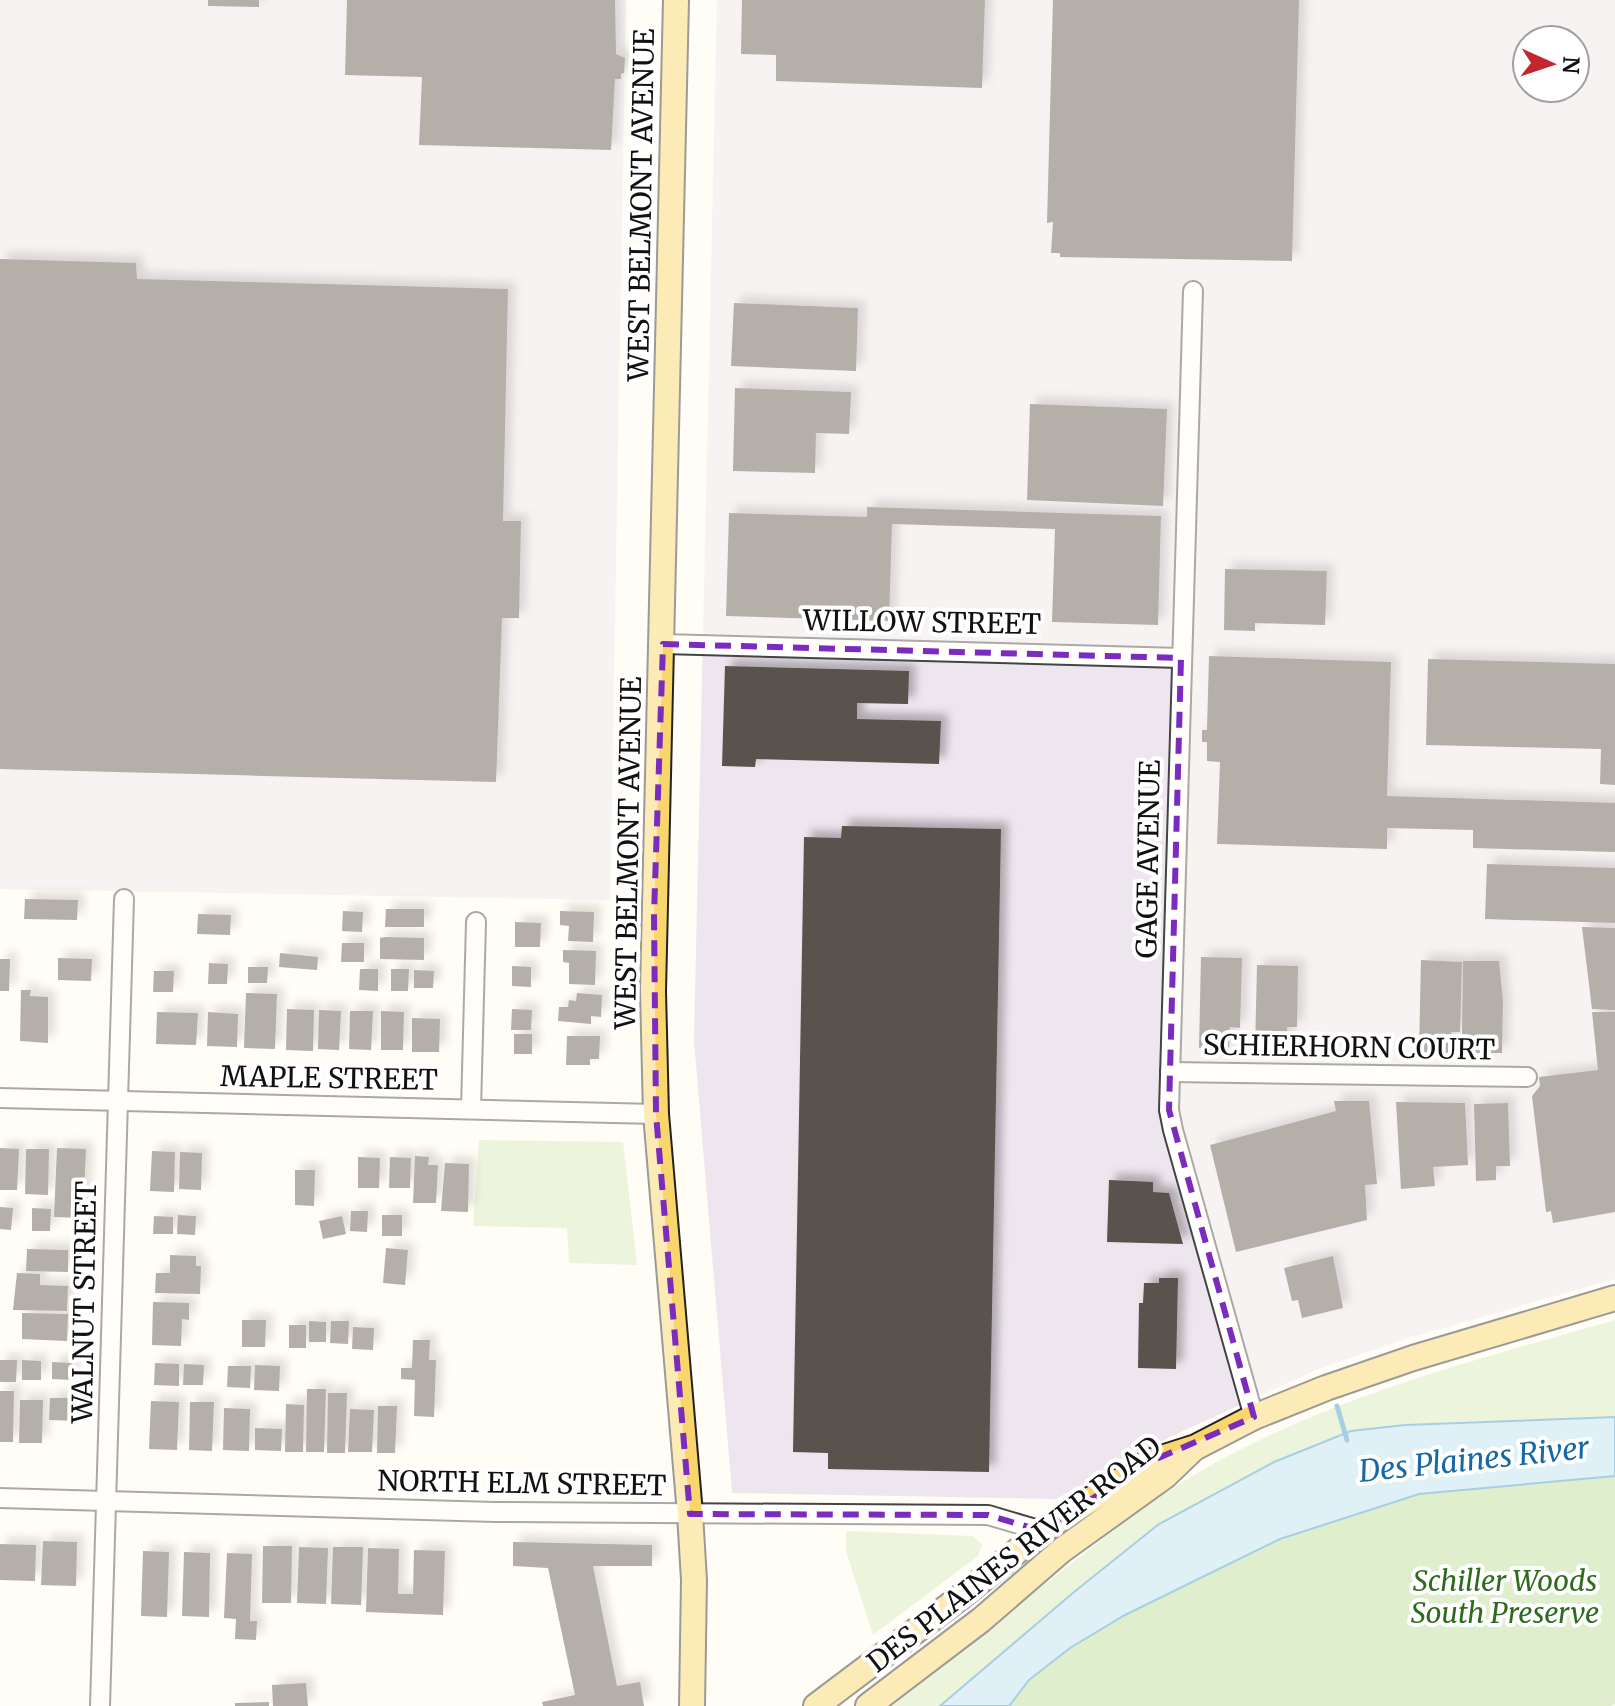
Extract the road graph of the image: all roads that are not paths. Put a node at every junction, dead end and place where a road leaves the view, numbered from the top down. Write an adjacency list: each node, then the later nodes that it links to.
1 (676, 0): 3 (main road, WEST BELMONT AVENUE)
2 (1193, 291): 4 (street, GAGE AVENUE)
3 (663, 644): 4 (street, WILLOW STREET); 12 (main road, WEST BELMONT AVENUE)
4 (1181, 658): 7 (street, GAGE AVENUE)
5 (124, 899): 10 (street, WALNUT STREET)
6 (476, 922): 11 (street)
7 (1170, 1072): 8 (street, SCHIERHORN COURT); 14 (street, GAGE AVENUE)
8 (1527, 1077)
9 (0, 1098): 10 (street, MAPLE STREET)
10 (117, 1100): 11 (street, MAPLE STREET); 17 (street, WALNUT STREET)
11 (471, 1109): 12 (street, MAPLE STREET)
12 (656, 1114): 18 (main road, WEST BELMONT AVENUE)
13 (1615, 1298): 14 (main road, DES PLAINES RIVER ROAD)
14 (1254, 1417): 15 (main road, DES PLAINES RIVER ROAD)
15 (1196, 1447): 19 (main road, DES PLAINES RIVER ROAD); 23 (main road, DES PLAINES RIVER ROAD)
16 (0, 1498): 17 (street, NORTH ELM STREET)
17 (107, 1501): 18 (street, NORTH ELM STREET); 20 (street, WALNUT STREET)
18 (690, 1514): 19 (street, NORTH ELM STREET); 21 (main road, WEST BELMONT AVENUE)
19 (1042, 1531): 22 (main road, DES PLAINES RIVER ROAD)
20 (100, 1706)
21 (692, 1706)
22 (816, 1706)
23 (868, 1706)

